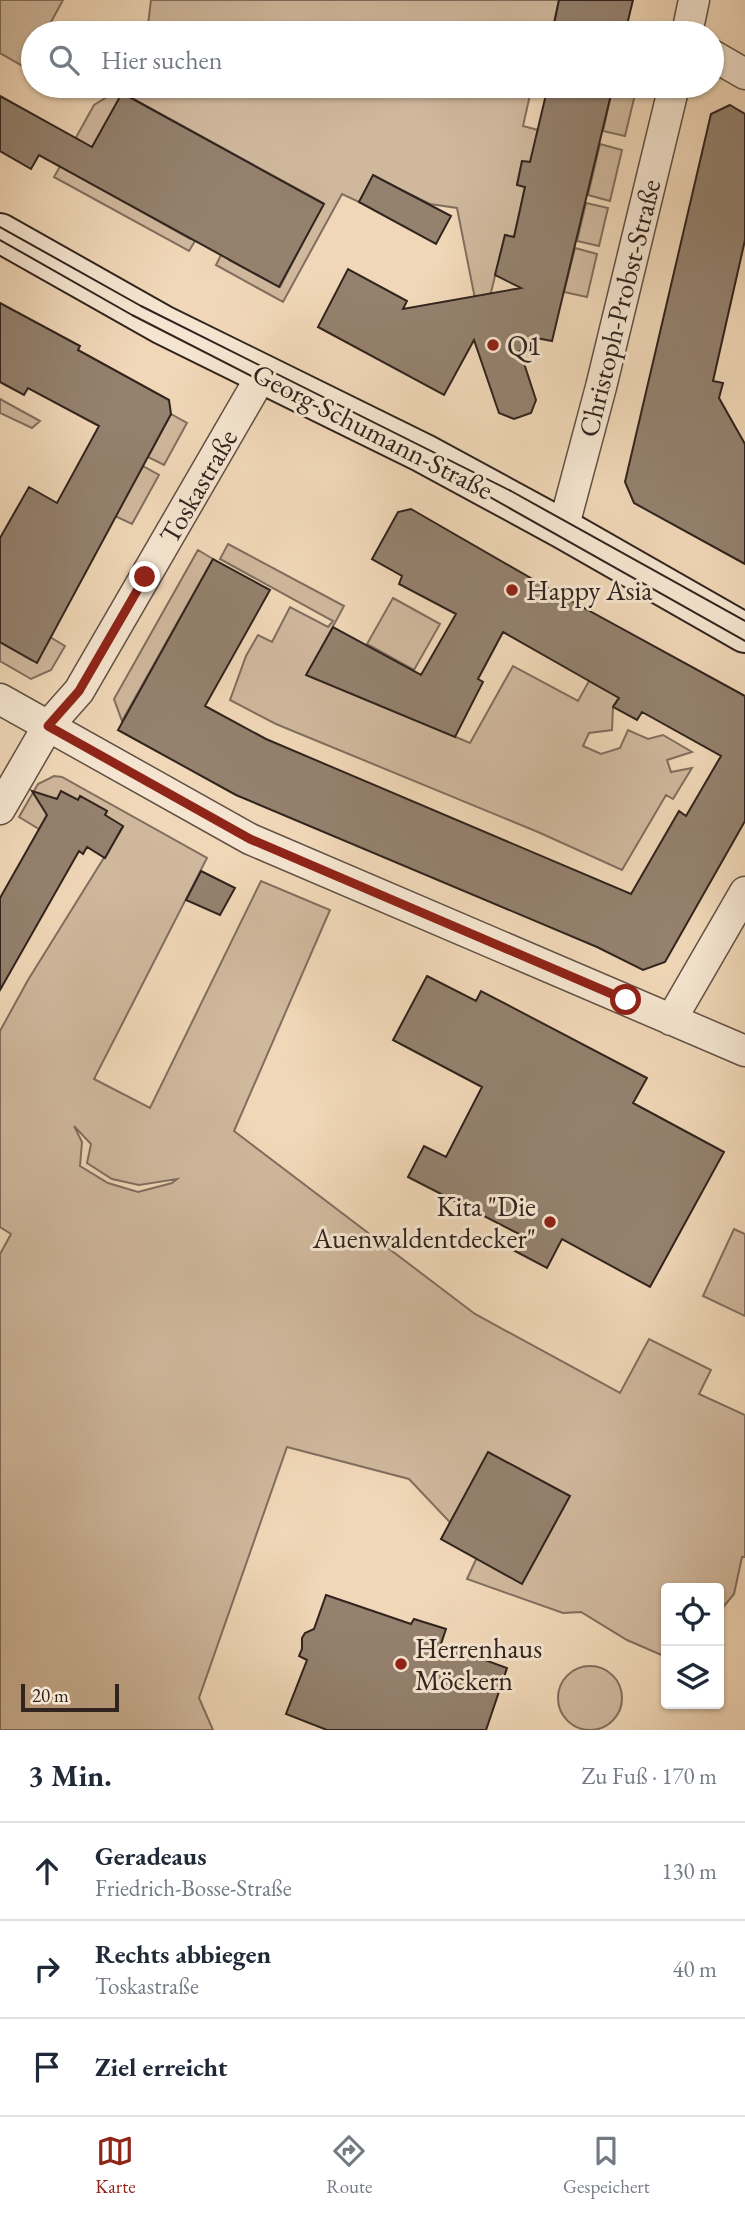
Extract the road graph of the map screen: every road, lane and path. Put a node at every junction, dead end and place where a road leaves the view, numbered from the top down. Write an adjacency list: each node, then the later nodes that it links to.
1 (694, 0): 2 (street)
2 (690, 21)
3 (724, 62): 4 (street)
4 (745, 74)
5 (671, 98): 8 (street, Christoph-Probst-Straße)
6 (0, 233): 7 (main road, Georg-Schumann-Straße)
7 (262, 374): 8 (main road, Georg-Schumann-Straße); 11 (street, Toskastraße)
8 (563, 529): 9 (main road, Georg-Schumann-Straße)
9 (745, 632)
10 (0, 699): 11 (street)
11 (48, 726): 12 (street, Toskastraße); 14 (street)
12 (0, 809)
13 (745, 892): 14 (street)
14 (671, 1020): 15 (street)
15 (745, 1051)

